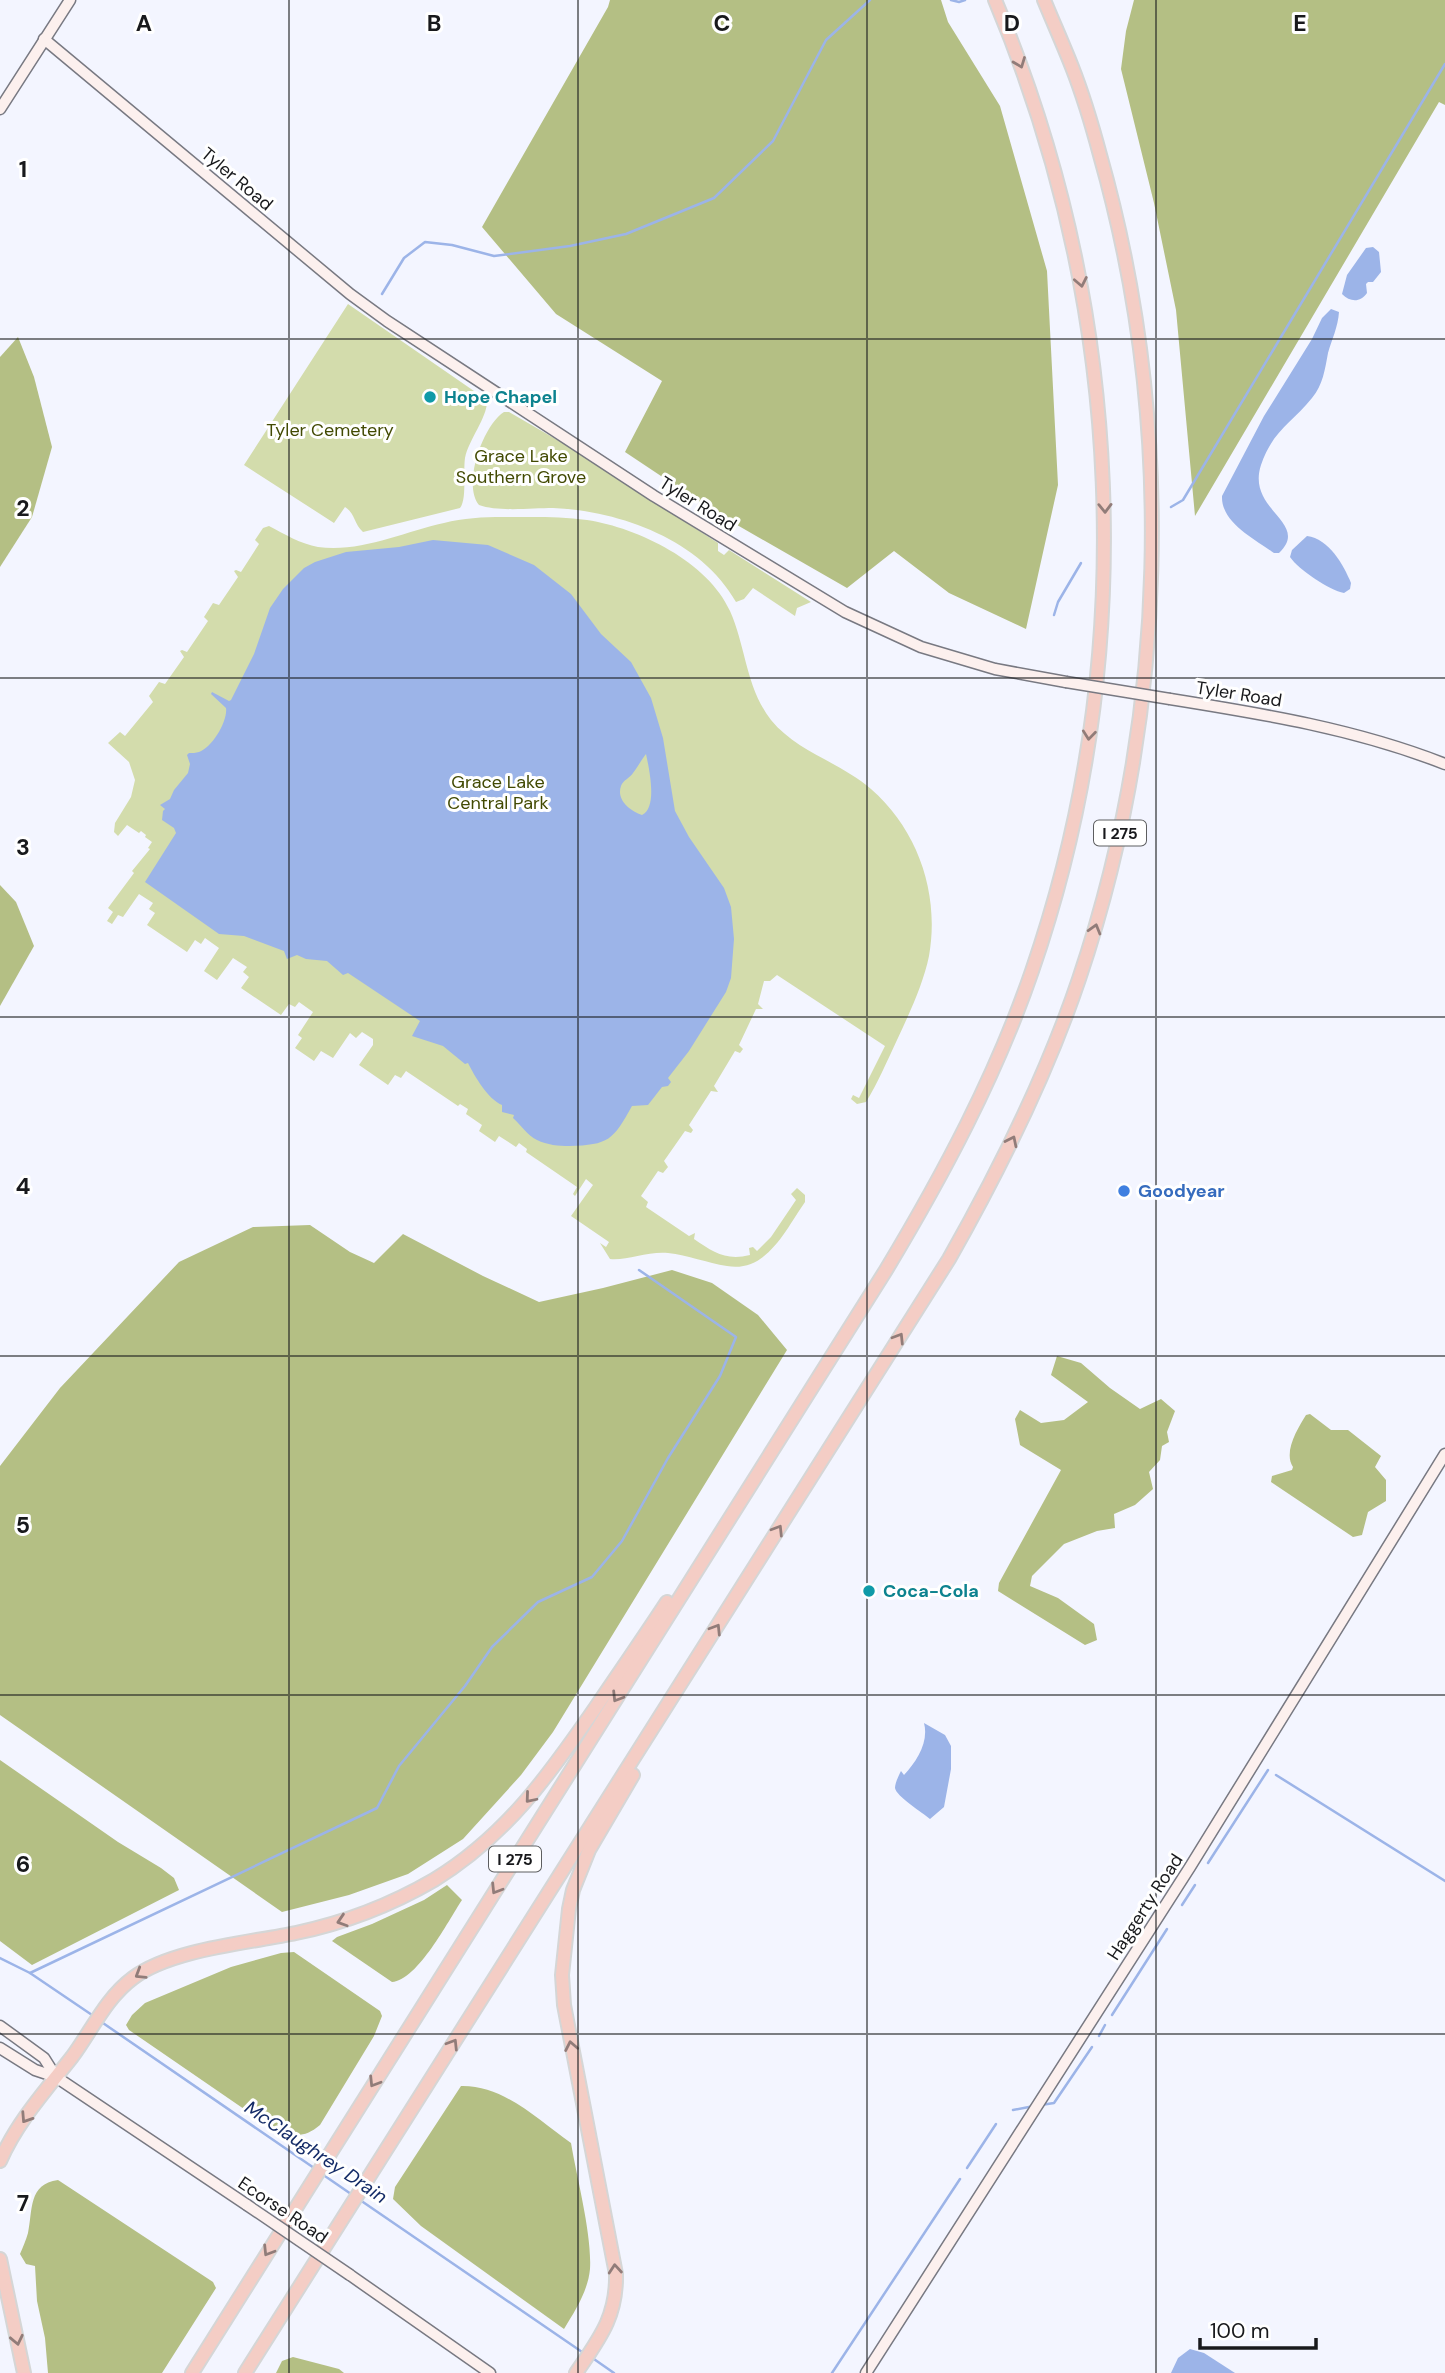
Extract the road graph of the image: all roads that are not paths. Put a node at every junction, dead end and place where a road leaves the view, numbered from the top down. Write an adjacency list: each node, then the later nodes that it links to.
1 (70, 0): 4 (main road)
2 (995, 0): 8 (highway, I 275, one-way to 8)
3 (1044, 0): 9 (highway, I 275, one-way to 3)
4 (44, 39): 5 (main road); 6 (main road, Tyler Road, bridge)
5 (0, 109)
6 (1445, 764)
7 (1445, 1454): 20 (main road, Haggerty Road)
8 (706, 1556): 12 (highway, one-way to 12); 17 (highway, I 275, one-way to 17)
9 (690, 1669): 15 (highway, one-way to 9); 18 (highway, I 275, one-way to 9)
10 (0, 2026): 12 (main road, Ecorse Road)
11 (0, 2048): 12 (main road, Ecorse Road)
12 (56, 2077): 13 (highway, one-way to 13); 19 (main road, Ecorse Road, bridge)
13 (0, 2161)
14 (0, 2259): 16 (highway, one-way to 16)
15 (578, 2369)
16 (24, 2373)
17 (192, 2373)
18 (245, 2373)
19 (490, 2373)
20 (866, 2373)

